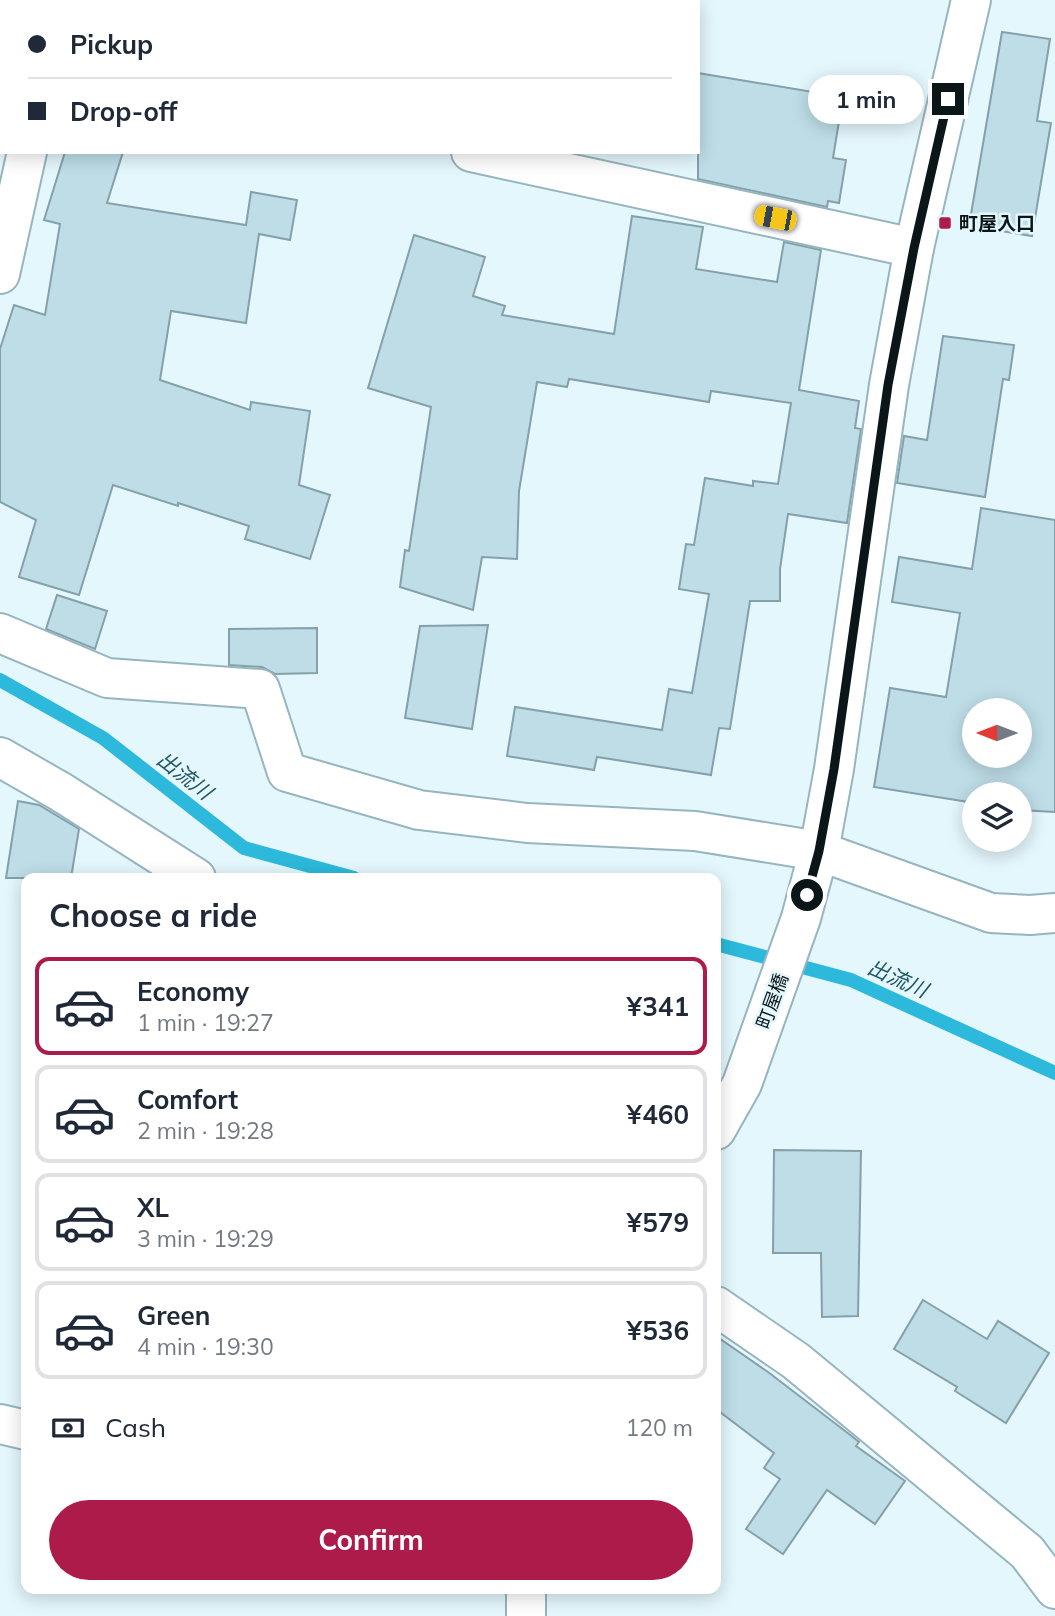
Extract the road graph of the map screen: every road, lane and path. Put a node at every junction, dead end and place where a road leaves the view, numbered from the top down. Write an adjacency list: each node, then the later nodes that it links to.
1 (971, 0): 4 (street, 町屋橋)
2 (26, 154): 5 (street)
3 (480, 154): 4 (street)
4 (914, 248): 8 (street, 町屋橋)
5 (0, 274)
6 (0, 633): 8 (street)
7 (0, 757): 9 (street)
8 (819, 851): 10 (street); 11 (street, 町屋橋)
9 (188, 873)
10 (1055, 913)
11 (721, 1121)
12 (721, 1309): 15 (street)
13 (0, 1424): 14 (street)
14 (21, 1429)
15 (1055, 1589)
16 (526, 1594): 17 (street)
17 (526, 1616)

